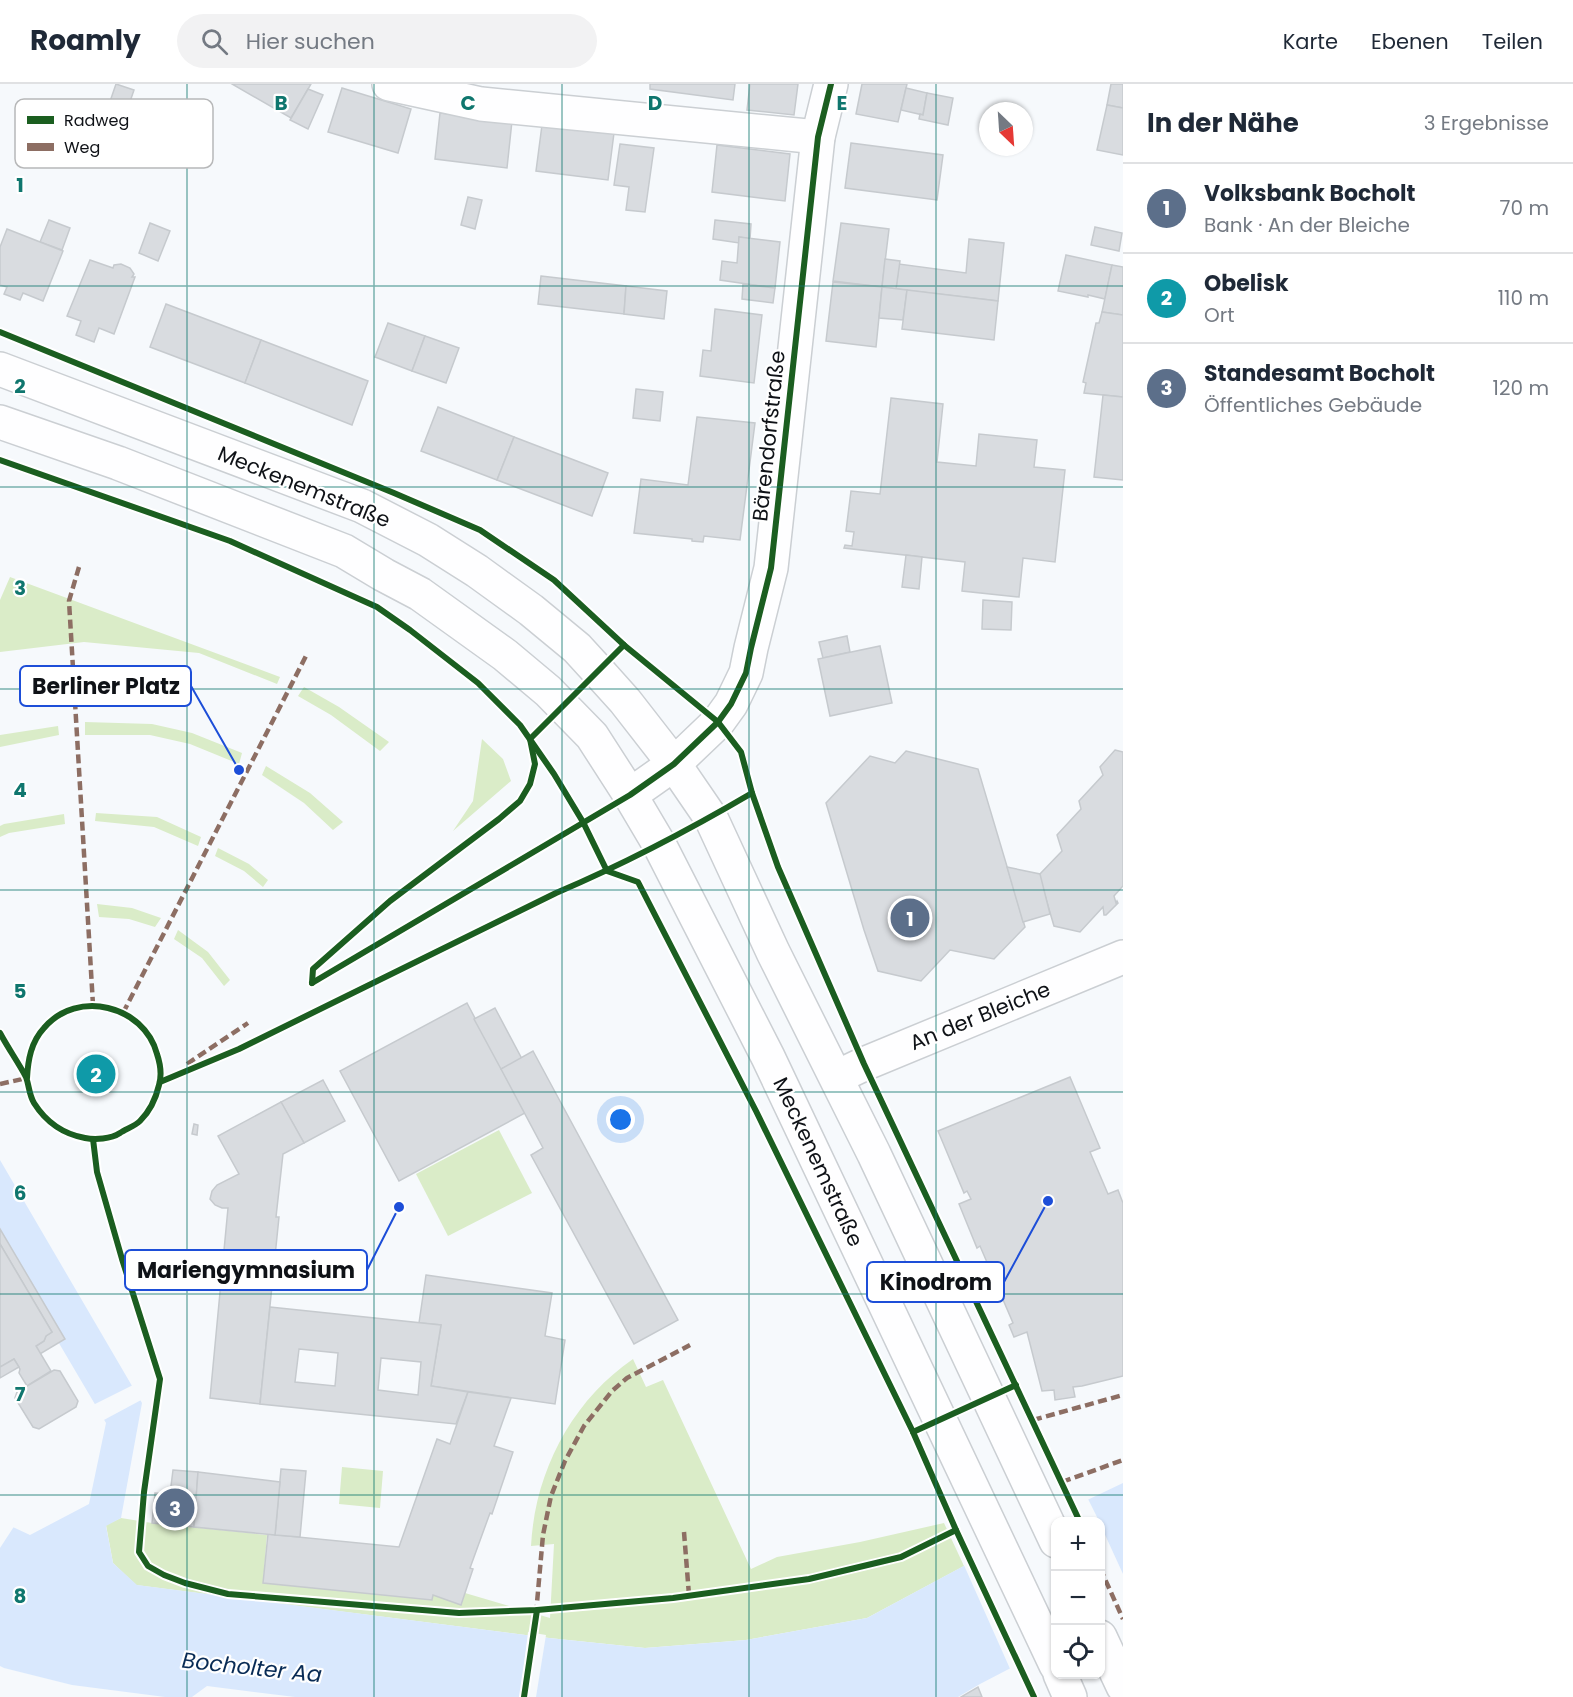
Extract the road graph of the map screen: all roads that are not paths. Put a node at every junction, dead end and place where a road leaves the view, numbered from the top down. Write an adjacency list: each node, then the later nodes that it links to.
1 (389, 84): 3 (main road)
2 (831, 84): 3 (main road, Bärendorfstraße)
3 (818, 137): 6 (main road, Bärendorfstraße)
4 (0, 369): 6 (main road, Meckenemstraße)
5 (0, 422): 7 (main road, Meckenemstraße)
6 (674, 764): 7 (main road); 9 (main road, Meckenemstraße)
7 (630, 795): 12 (main road, Meckenemstraße)
8 (1123, 957): 9 (main road, An der Bleiche)
9 (837, 1077): 10 (main road, Meckenemstraße)
10 (1051, 1530)
11 (1110, 1652): 14 (main road)
12 (1051, 1655)
13 (1062, 1679): 15 (main road)
14 (1123, 1686)
15 (1070, 1697)

